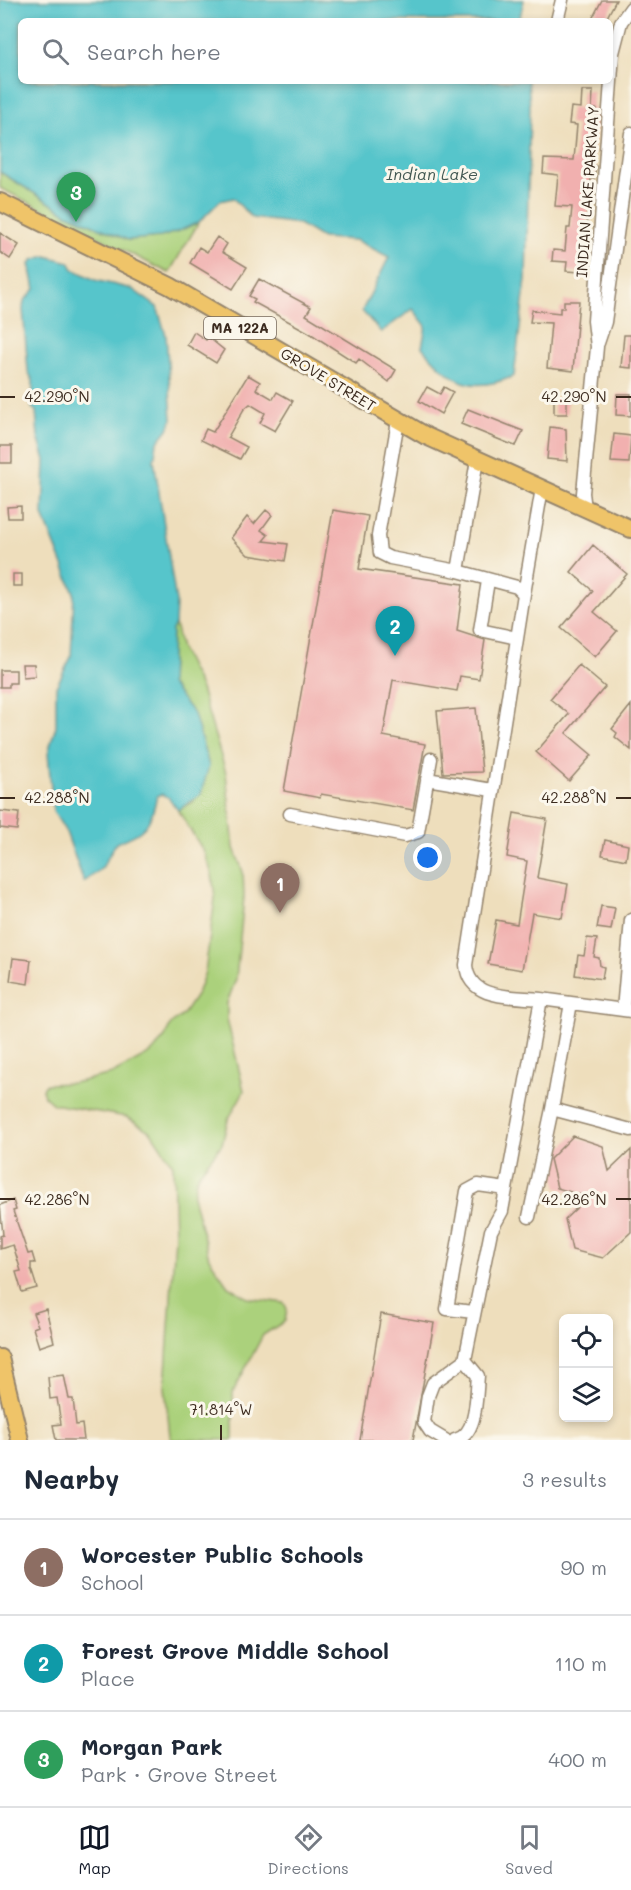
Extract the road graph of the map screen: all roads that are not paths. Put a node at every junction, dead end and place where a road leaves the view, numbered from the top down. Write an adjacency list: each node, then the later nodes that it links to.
1 (562, 0): 3 (street)
2 (631, 9): 4 (street, INDIAN LAKE PARKWAY)
3 (558, 18)
4 (613, 66)
5 (612, 84): 8 (street, INDIAN LAKE PARKWAY)
6 (631, 133): 8 (street, INDIAN LAKE PARKWAY)
7 (0, 202): 9 (main road, GROVE STREET / MA 122A)
8 (597, 347): 12 (street, INDIAN LAKE PARKWAY)
9 (398, 421): 10 (main road, GROVE STREET / MA 122A); 14 (street)
10 (477, 460): 11 (main road, GROVE STREET / MA 122A); 14 (street)
11 (542, 488): 12 (main road, GROVE STREET / MA 122A); 16 (street)
12 (585, 508): 13 (main road, GROVE STREET / MA 122A)
13 (631, 529)
14 (458, 571): 15 (street)
15 (488, 581): 16 (street); 17 (street)
16 (524, 594): 17 (street)
17 (517, 638): 20 (street)
18 (431, 759): 19 (street)
19 (427, 779): 20 (street); 21 (street)
20 (492, 790): 23 (street)
21 (290, 814)
22 (631, 920): 25 (street)
23 (547, 1000): 24 (street); 28 (street)
24 (571, 1004): 25 (street); 26 (street)
25 (627, 1010)
26 (552, 1109): 27 (street); 29 (street)
27 (631, 1130)
28 (506, 1189): 30 (street); 30 (street)
29 (529, 1217)
30 (474, 1312): 32 (street)
31 (0, 1358): 33 (main road)
32 (465, 1360): 34 (street); 35 (street)
33 (21, 1440)
34 (445, 1440)
35 (455, 1440)

